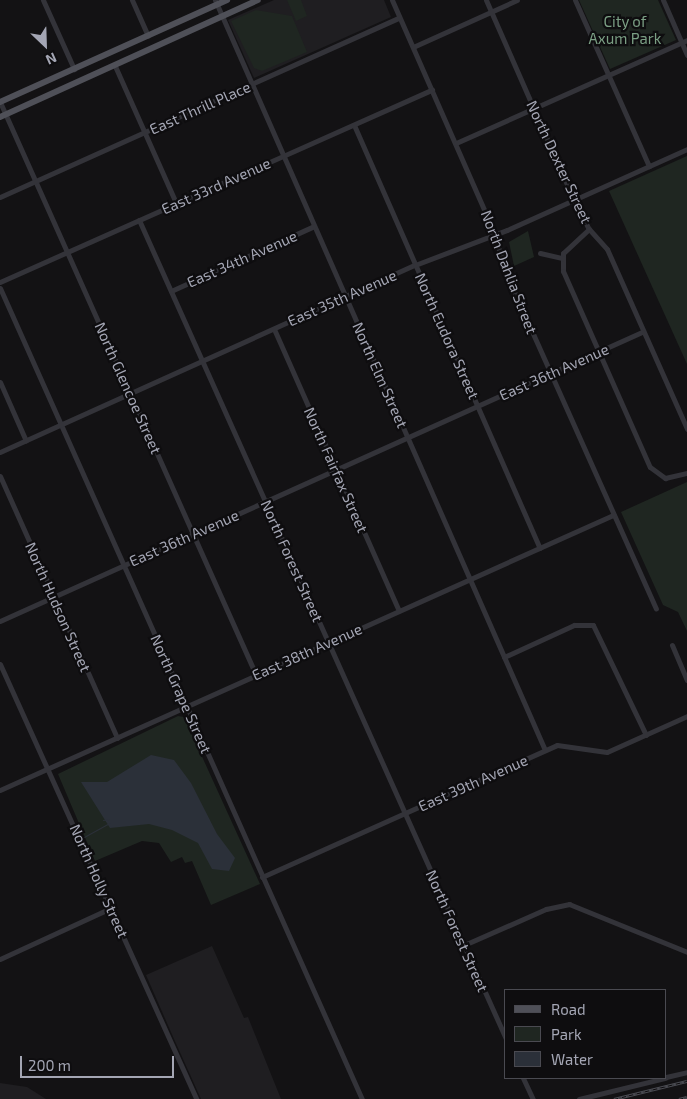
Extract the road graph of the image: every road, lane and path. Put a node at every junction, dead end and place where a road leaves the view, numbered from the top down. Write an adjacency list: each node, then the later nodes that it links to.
1 (43, 0): 19 (street)
2 (132, 0): 14 (street)
3 (226, 0): 10 (main road)
4 (258, 0): 13 (main road)
5 (392, 0): 12 (street, North Dahlia Street)
6 (486, 0): 11 (street, North Dexter Street)
7 (518, 0): 11 (street)
8 (575, 0): 20 (street)
9 (663, 0): 15 (street)
10 (216, 2): 13 (street, North Elm Street); 14 (main road)
11 (491, 12): 16 (street); 24 (street, North Dexter Street)
12 (398, 15): 16 (street, North Dahlia Street); 21 (street, East Thrill Place)
13 (221, 17): 18 (main road); 21 (street, North Elm Street)
14 (148, 36): 19 (main road)
15 (684, 42): 17 (street); 20 (street)
16 (413, 47): 22 (street, North Dahlia Street)
17 (687, 55)
18 (115, 66): 25 (main road); 28 (street)
19 (74, 69): 23 (main road)
20 (608, 76): 24 (street); 32 (street)
21 (250, 85): 28 (street, East Thrill Place); 31 (street, North Elm Street)
22 (432, 90): 27 (street, East 33rd Avenue); 29 (street, North Dahlia Street)
23 (0, 102): 25 (street, North Glencoe Street)
24 (534, 109): 29 (street); 35 (street, North Dexter Street)
25 (8, 113): 26 (main road); 33 (street, North Glencoe Street)
26 (0, 117)
27 (354, 125): 31 (street, East 33rd Avenue); 44 (street, North Eudora Street)
28 (145, 132): 33 (street, East Thrill Place); 36 (street)
29 (456, 143): 40 (street, North Dahlia Street)
30 (687, 149): 32 (street, East 35th Avenue)
31 (283, 157): 36 (street, East 33rd Avenue); 38 (street, North Elm Street)
32 (649, 166): 35 (street, East 35th Avenue)
33 (38, 180): 34 (street, East Thrill Place); 41 (street, North Glencoe Street)
34 (0, 197)
35 (574, 200): 39 (street, North Dexter Street); 40 (street, East 35th Avenue)
36 (176, 203): 37 (street, East 33rd Avenue)
37 (139, 220): 41 (street, East 33rd Avenue); 47 (street, North Forest Street)
38 (314, 226): 47 (street, East 34th Avenue); 48 (street, North Elm Street)
39 (589, 229): 43 (street); 50 (street, North Dexter Street)
40 (494, 234): 44 (street, East 35th Avenue); 53 (street, North Dahlia Street)
41 (69, 251): 45 (street, East 33rd Avenue); 55 (street, North Glencoe Street)
42 (540, 253): 43 (street)
43 (562, 258): 51 (street)
44 (416, 265): 48 (street, East 35th Avenue); 56 (street, North Eudora Street)
45 (0, 282)
46 (0, 288): 57 (street, North Grape Street)
47 (171, 291): 52 (street, North Forest Street)
48 (345, 296): 49 (street, East 35th Avenue); 59 (street, North Elm Street)
49 (274, 329): 52 (street, East 35th Avenue); 62 (street, North Fairfax Street)
50 (642, 332): 51 (street, East 36th Avenue); 58 (street, North Dexter Street)
51 (598, 352): 53 (street, East 36th Avenue); 63 (street)
52 (202, 361): 55 (street, East 35th Avenue); 65 (street, North Forest Street)
53 (550, 373): 56 (street, East 36th Avenue); 66 (street, North Dahlia Street)
54 (0, 382): 60 (street)
55 (130, 393): 57 (street, East 35th Avenue); 67 (street, North Glencoe Street)
56 (477, 406): 59 (street, East 36th Avenue); 68 (street, North Eudora Street)
57 (61, 425): 60 (street, East 35th Avenue); 69 (street, North Grape Street)
58 (687, 429)
59 (407, 438): 62 (street, East 36th Avenue); 70 (street, North Elm Street)
60 (26, 440): 61 (street, East 35th Avenue)
61 (0, 452)
62 (336, 470): 65 (street, East 36th Avenue); 73 (street, North Fairfax Street)
63 (687, 473)
64 (0, 476): 71 (street, North Hudson Street)
65 (266, 502): 67 (street, East 36th Avenue); 75 (street, North Forest Street)
66 (614, 515): 68 (street, East 38th Avenue); 72 (street, North Dahlia Street)
67 (193, 534): 69 (street, East 36th Avenue); 79 (street, North Glencoe Street)
68 (540, 548): 70 (street, East 38th Avenue)
69 (124, 566): 71 (street, East 36th Avenue); 81 (street, North Grape Street)
70 (469, 579): 73 (street, East 38th Avenue); 77 (street, North Elm Street)
71 (54, 597): 74 (street, East 36th Avenue); 84 (street, North Hudson Street)
72 (656, 609)
73 (399, 611): 75 (street, East 38th Avenue)
74 (0, 621)
75 (329, 642): 79 (street, East 38th Avenue); 88 (street, North Forest Street)
76 (672, 645): 80 (street)
77 (504, 657): 83 (street); 85 (street, North Elm Street)
78 (0, 664): 86 (street, North Holly Street)
79 (256, 675): 81 (street, East 38th Avenue)
80 (687, 680)
81 (186, 706): 84 (street, East 38th Avenue); 89 (street, North Grape Street)
82 (687, 716): 83 (street, East 39th Avenue)
83 (646, 735): 85 (street, East 39th Avenue)
84 (117, 738): 86 (street, East 38th Avenue)
85 (545, 750): 88 (street, East 39th Avenue)
86 (48, 768): 87 (street, East 38th Avenue); 90 (street, North Holly Street)
87 (0, 790)
88 (405, 813): 89 (street, East 39th Avenue); 91 (street, North Forest Street)
89 (262, 877): 100 (street, North Grape Street)
90 (112, 908): 93 (street); 99 (street, North Holly Street)
91 (464, 945): 92 (street); 94 (street, North Forest Street)
92 (687, 952)
93 (0, 959)
94 (504, 1035)
95 (687, 1072): 96 (street)
96 (667, 1077)
97 (523, 1079): 101 (street)
98 (661, 1079): 102 (street)
99 (196, 1099)
100 (362, 1099)
101 (533, 1099)
102 (579, 1099)

